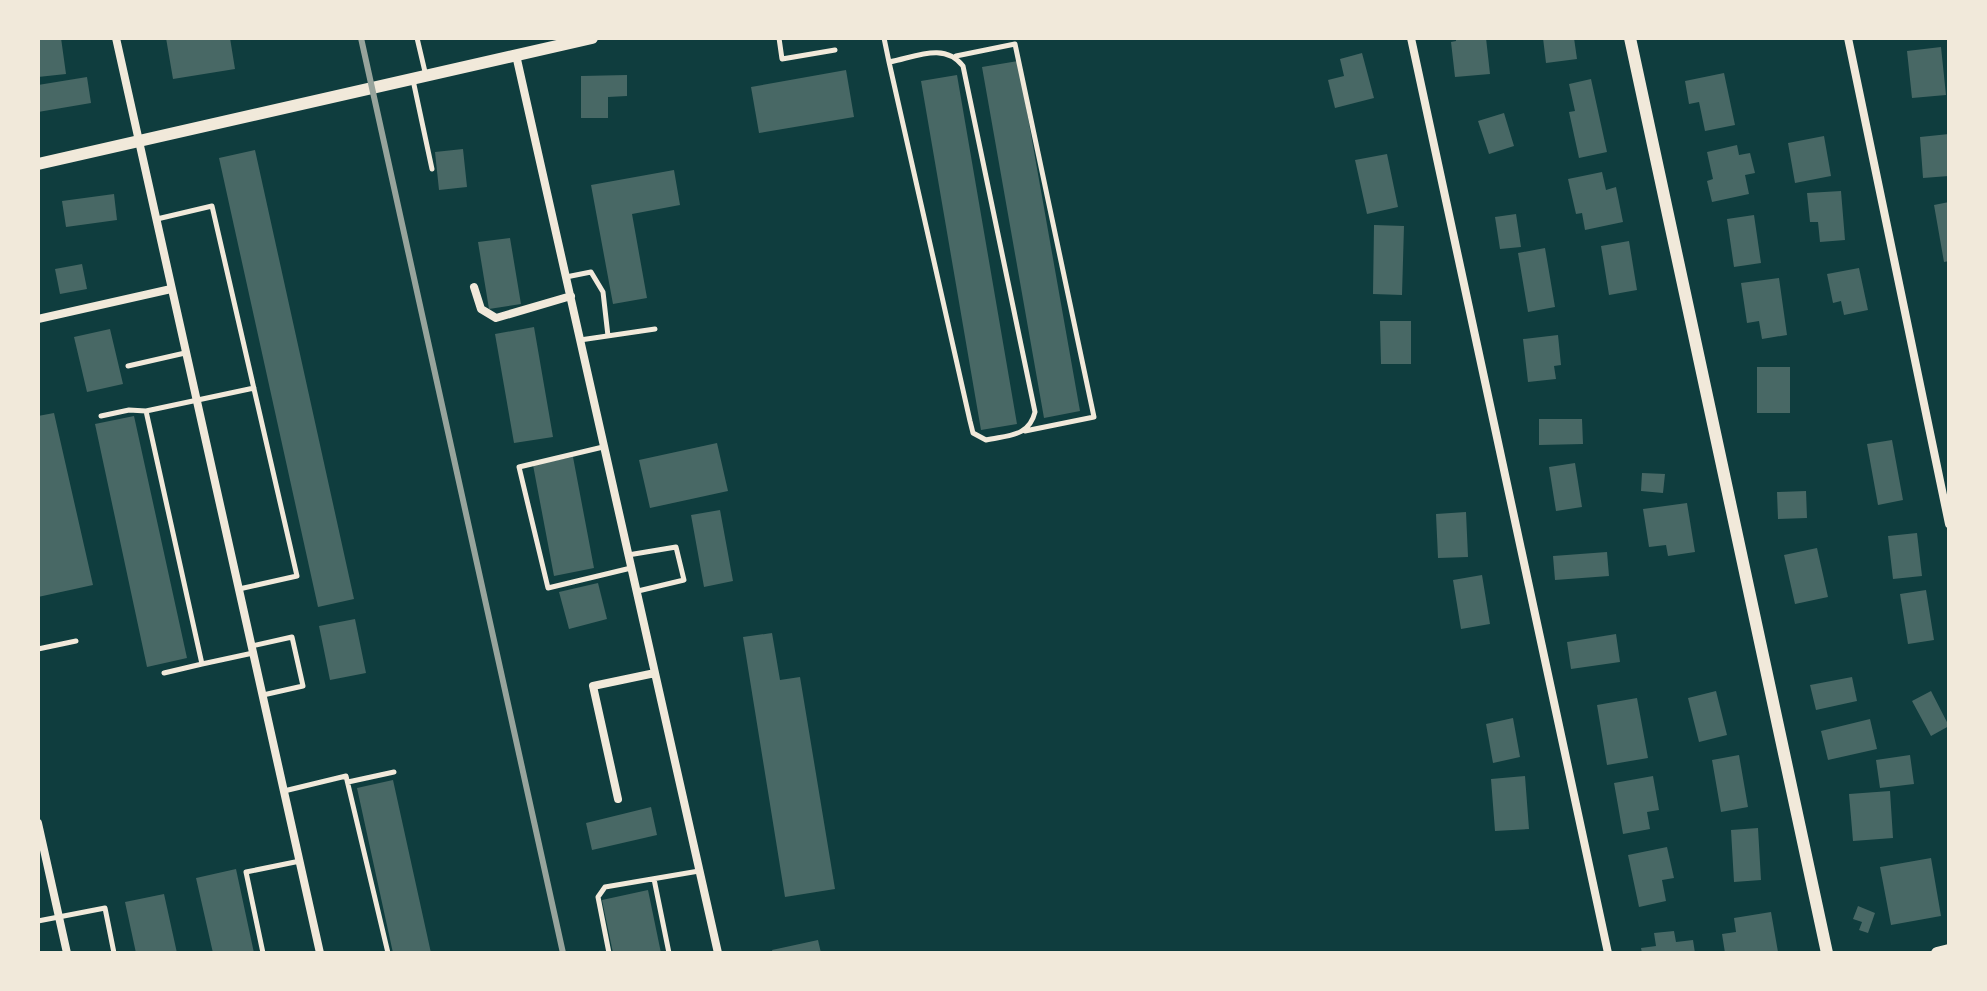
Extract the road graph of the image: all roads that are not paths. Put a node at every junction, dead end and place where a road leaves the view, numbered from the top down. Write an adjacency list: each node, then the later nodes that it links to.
1 (116, 38): 14 (street)
2 (417, 38): 13 (lane)
3 (592, 38): 10 (street)
4 (779, 38): 9 (lane)
5 (884, 38): 12 (lane)
6 (1411, 38): 65 (street)
7 (1630, 38): 66 (street)
8 (1848, 38): 34 (street)
9 (835, 50)
10 (516, 55): 13 (street); 18 (street)
11 (956, 56): 12 (lane); 32 (lane); 32 (lane)
12 (889, 62): 32 (lane)
13 (419, 78): 14 (street); 16 (lane)
14 (139, 142): 15 (street); 17 (street)
15 (38, 164)
16 (432, 169)
17 (156, 219): 20 (street); 28 (lane)
18 (566, 277): 21 (street); 24 (lane)
19 (474, 287): 21 (street)
20 (171, 289): 22 (street); 26 (street)
21 (571, 296): 25 (street)
22 (38, 319)
23 (655, 329): 24 (lane)
24 (608, 336): 25 (lane)
25 (580, 340): 33 (street)
26 (185, 353): 27 (lane); 29 (street)
27 (128, 366)
28 (254, 388): 29 (lane); 37 (lane)
29 (196, 400): 30 (lane); 37 (street)
30 (146, 411): 31 (lane); 42 (lane)
31 (101, 416)
32 (1024, 431)
33 (604, 447): 35 (street); 36 (lane)
34 (1949, 524)
35 (628, 555): 36 (street); 38 (lane)
36 (631, 568): 38 (street)
37 (239, 589): 41 (street)
38 (637, 591): 44 (street)
39 (76, 641): 40 (lane)
40 (38, 649)
41 (252, 649): 42 (lane); 45 (street); 45 (lane)
42 (202, 664): 43 (lane)
43 (164, 673)
44 (655, 673): 49 (street); 52 (street)
45 (263, 695): 48 (street)
46 (394, 772): 47 (lane)
47 (348, 782): 48 (lane); 61 (lane)
48 (284, 791): 51 (street)
49 (618, 799)
50 (38, 823): 54 (street)
51 (300, 861): 59 (lane); 60 (street)
52 (699, 871): 53 (lane); 64 (street)
53 (654, 879): 62 (lane); 63 (lane)
54 (59, 916): 55 (lane); 57 (street); 58 (lane)
55 (38, 921)
56 (1949, 950): 67 (street)
57 (67, 953)
58 (114, 953)
59 (263, 953)
60 (320, 953)
61 (388, 953)
62 (609, 953)
63 (669, 953)
64 (718, 953)
65 (1608, 953)
66 (1827, 953)
67 (1937, 953)

